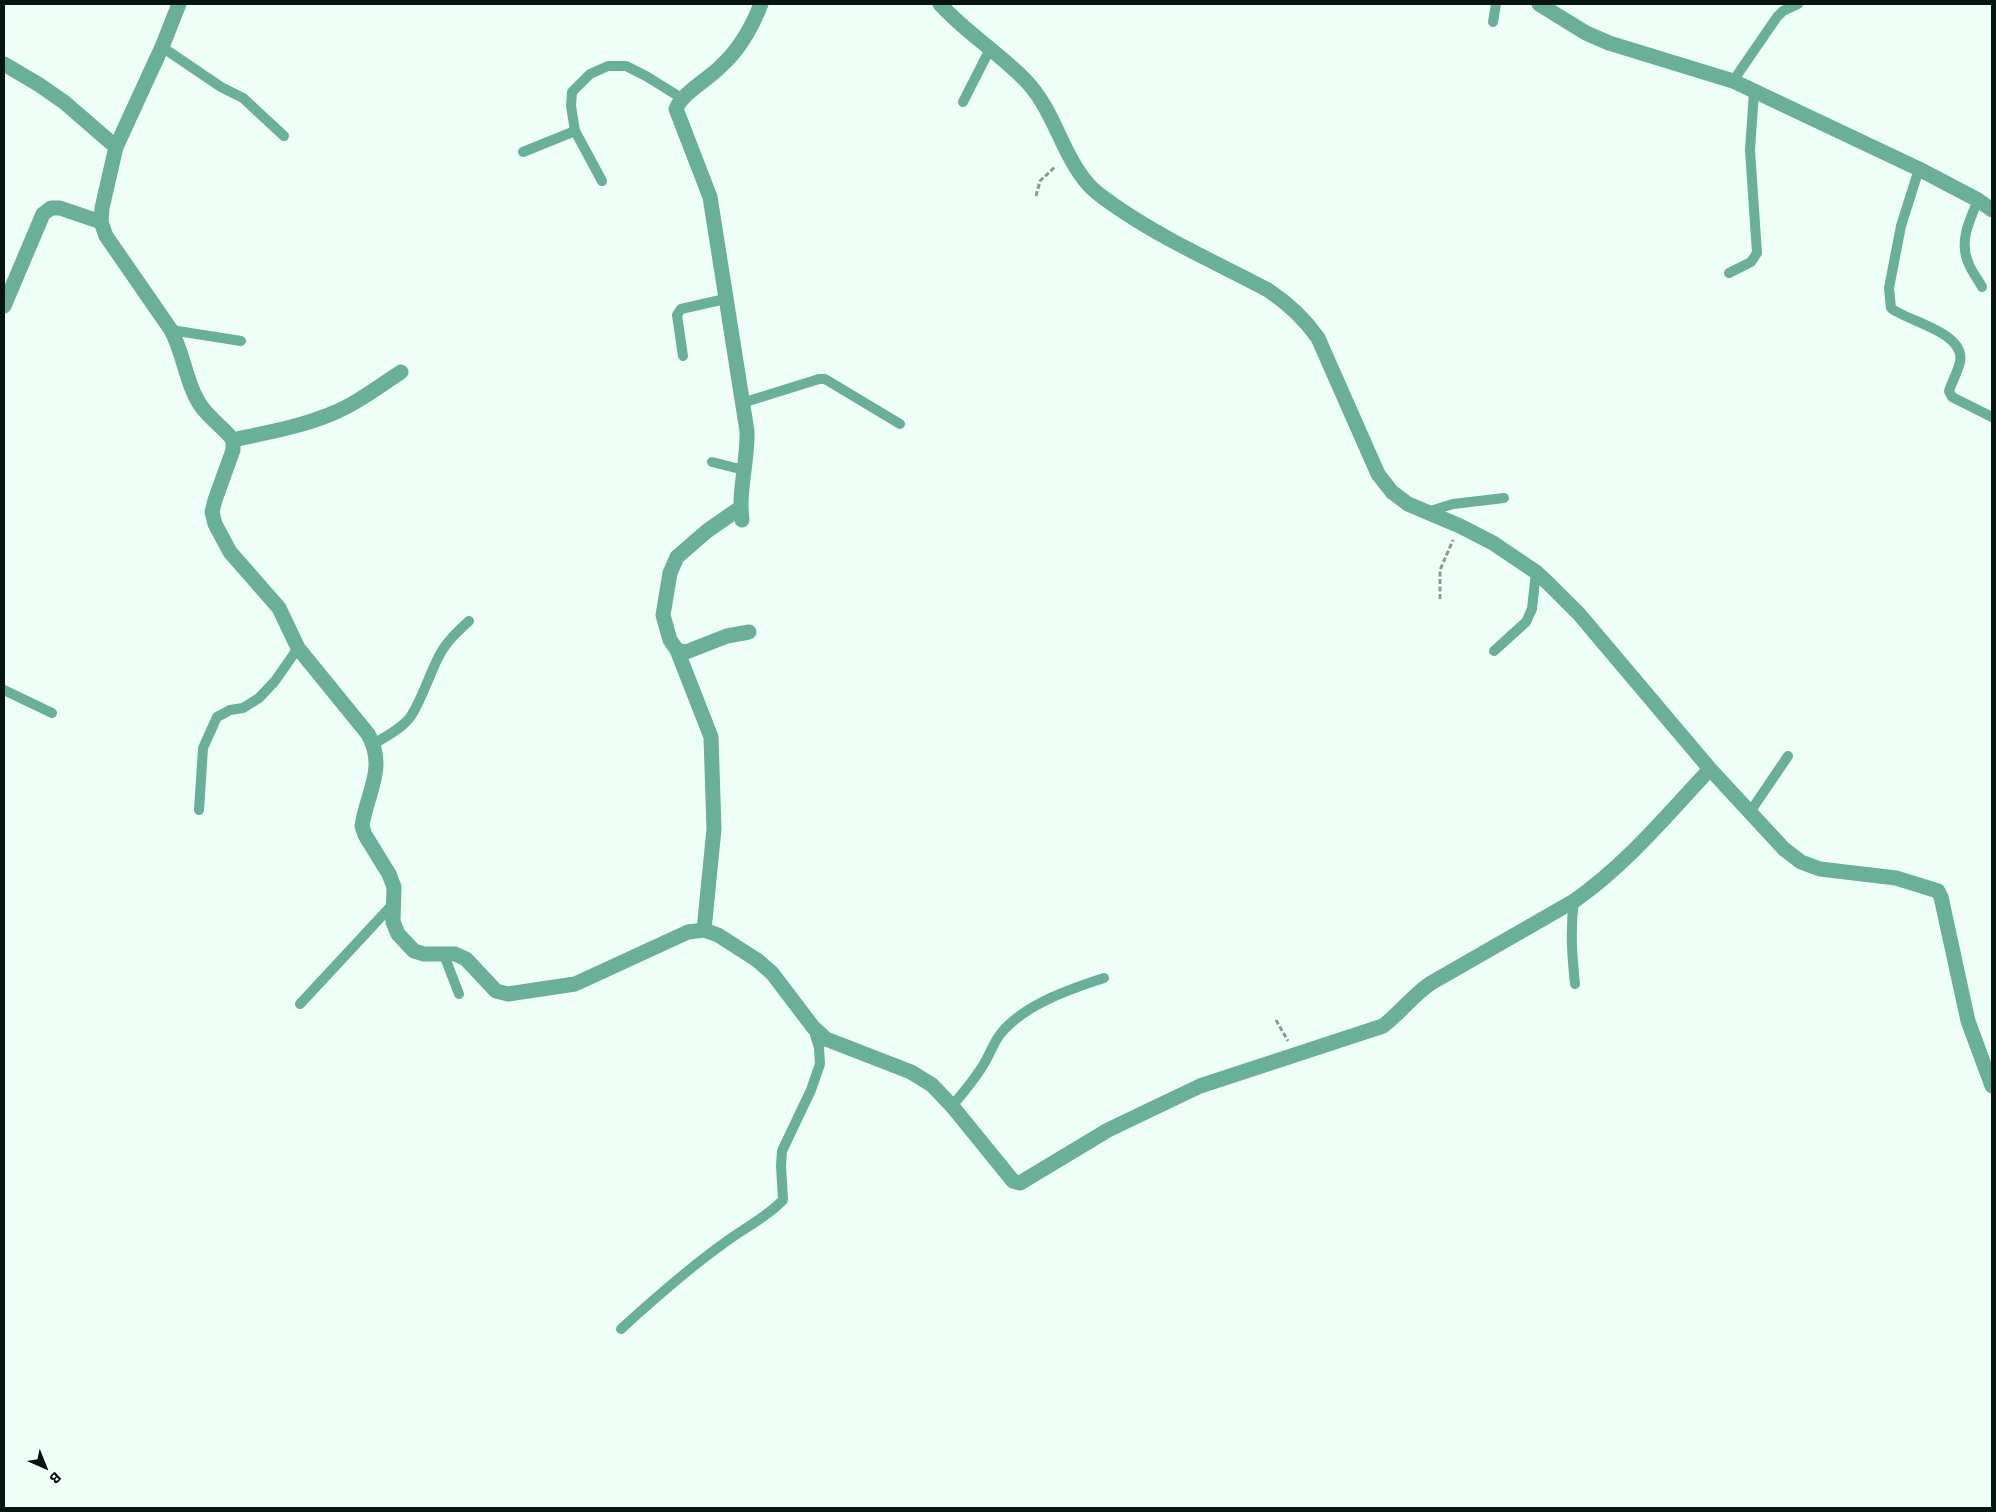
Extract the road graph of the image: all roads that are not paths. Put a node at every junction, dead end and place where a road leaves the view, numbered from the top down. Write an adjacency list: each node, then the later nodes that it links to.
1 (179, 4): 8 (street)
2 (761, 4): 13 (street)
3 (940, 4): 9 (street)
4 (1496, 4): 7 (lane)
5 (1540, 4): 11 (street)
6 (1798, 4): 11 (lane)
7 (1493, 22)
8 (162, 48): 16 (lane); 17 (street)
9 (990, 49): 14 (lane); 39 (street)
10 (4, 64): 17 (street)
11 (1733, 81): 12 (street)
12 (1754, 92): 19 (street); 24 (lane)
13 (683, 99): 15 (lane); 26 (street)
14 (962, 102)
15 (575, 131): 18 (lane); 20 (lane)
16 (284, 136)
17 (116, 147): 23 (street)
18 (523, 152)
19 (1919, 169): 21 (street); 33 (lane)
20 (602, 181)
21 (1978, 200): 22 (street); 25 (lane)
22 (1992, 210)
23 (101, 222): 27 (street); 28 (street)
24 (1729, 273)
25 (1982, 286)
26 (725, 299): 30 (lane); 32 (street)
27 (4, 305)
28 (171, 330): 29 (lane); 35 (street)
29 (241, 341)
30 (683, 356)
31 (401, 372): 35 (street)
32 (742, 403): 34 (lane); 37 (street)
33 (1992, 417)
34 (900, 424)
35 (233, 440): 43 (street)
36 (712, 462): 37 (lane)
37 (744, 470): 44 (street)
38 (1504, 498): 39 (lane)
39 (1427, 512): 40 (street)
40 (1536, 572): 45 (lane); 50 (street)
41 (470, 620): 48 (lane)
42 (749, 632): 44 (street)
43 (298, 648): 48 (street); 51 (lane)
44 (677, 650): 55 (street)
45 (1494, 651)
46 (4, 690): 47 (lane)
47 (52, 714)
48 (374, 744): 54 (street)
49 (1788, 756): 52 (lane)
50 (1710, 769): 52 (street); 53 (street)
51 (199, 810)
52 (1750, 812): 62 (street)
53 (1574, 901): 58 (lane); 63 (street)
54 (393, 904): 56 (street); 60 (lane)
55 (704, 930): 56 (street); 61 (street)
56 (444, 955): 59 (lane)
57 (1104, 978): 63 (lane)
58 (1576, 984)
59 (459, 994)
60 (300, 1004)
61 (813, 1027): 63 (street); 64 (lane)
62 (1992, 1086)
63 (952, 1106)
64 (621, 1329)

